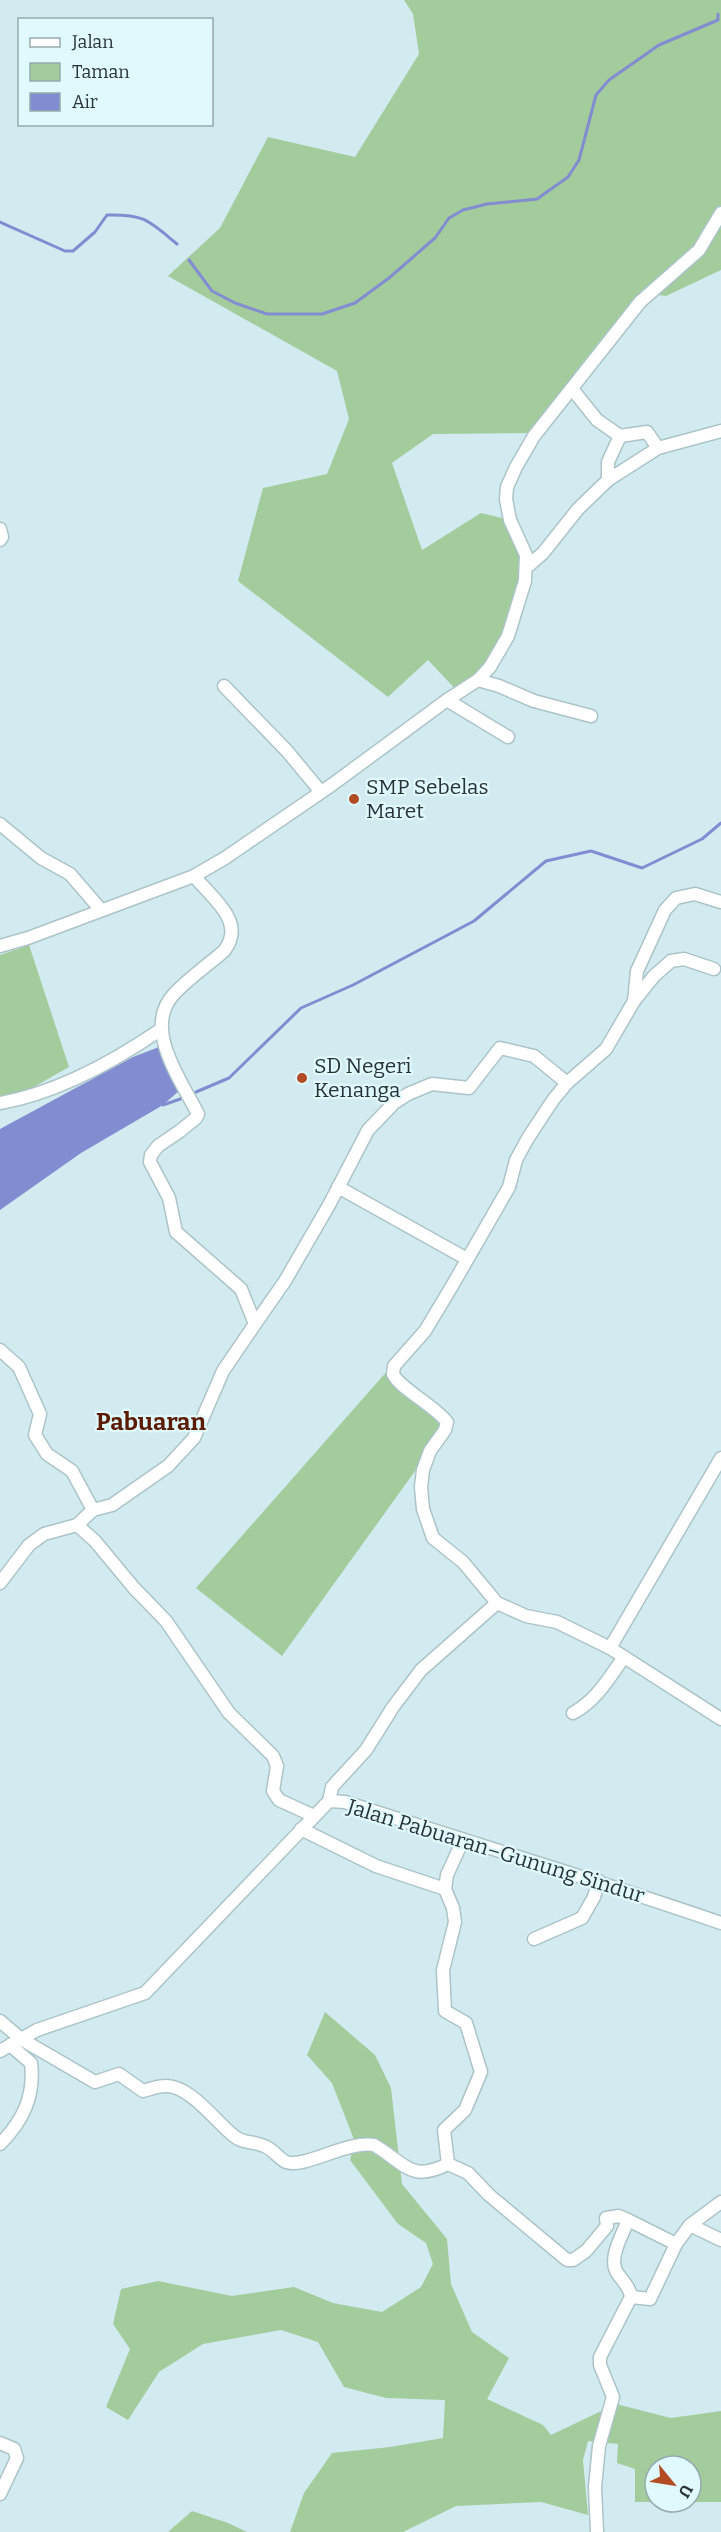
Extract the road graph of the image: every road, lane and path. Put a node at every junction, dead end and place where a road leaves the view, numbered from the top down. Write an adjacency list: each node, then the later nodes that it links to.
1 (721, 213): 2 (street)
2 (573, 390): 4 (street); 9 (street)
3 (721, 431): 5 (street)
4 (620, 436): 5 (street); 6 (street)
5 (658, 448): 6 (street)
6 (608, 480): 9 (street)
7 (0, 530): 8 (street)
8 (0, 540)
9 (526, 567): 10 (street)
10 (478, 680): 12 (street); 13 (street)
11 (224, 686): 15 (street)
12 (447, 700): 14 (street); 15 (street)
13 (591, 716)
14 (508, 738)
15 (321, 792): 17 (street)
16 (0, 824): 19 (street)
17 (194, 876): 19 (street); 23 (street)
18 (721, 902): 22 (street)
19 (100, 910): 20 (street)
20 (0, 946)
21 (714, 969): 22 (street)
22 (634, 1001): 24 (street)
23 (160, 1030): 25 (street); 28 (street)
24 (567, 1083): 26 (street); 27 (street)
25 (0, 1103)
26 (338, 1187): 27 (street); 28 (street)
27 (467, 1259): 34 (street)
28 (255, 1324): 31 (street)
29 (0, 1350): 31 (street)
30 (721, 1458): 35 (street)
31 (93, 1510): 32 (street)
32 (77, 1525): 33 (street); 40 (street)
33 (0, 1583)
34 (497, 1602): 35 (street); 39 (street)
35 (610, 1648): 36 (street)
36 (624, 1657): 37 (street); 38 (street)
37 (573, 1713)
38 (721, 1719)
39 (329, 1801): 40 (street, Jalan Pabuaran–Gunung Sindur); 42 (street, Jalan Pabuaran–Gunung Sindur)
40 (314, 1816): 41 (street, Jalan Pabuaran–Gunung Sindur)
41 (301, 1829): 44 (street); 48 (street, Jalan Pabuaran–Gunung Sindur)
42 (463, 1840): 43 (street, Jalan Pabuaran–Gunung Sindur); 44 (street)
43 (599, 1881): 45 (street, Jalan Pabuaran–Gunung Sindur); 46 (street)
44 (445, 1889): 50 (street)
45 (721, 1923)
46 (534, 1939)
47 (0, 2021): 48 (street)
48 (10, 2045): 49 (street); 50 (street)
49 (0, 2144)
50 (448, 2164): 52 (street)
51 (721, 2202): 53 (street)
52 (628, 2220): 55 (street); 56 (street)
53 (690, 2225): 54 (street); 55 (street)
54 (721, 2240)
55 (676, 2244): 56 (street)
56 (631, 2296): 59 (street)
57 (0, 2443): 58 (street)
58 (0, 2494)
59 (597, 2532)

